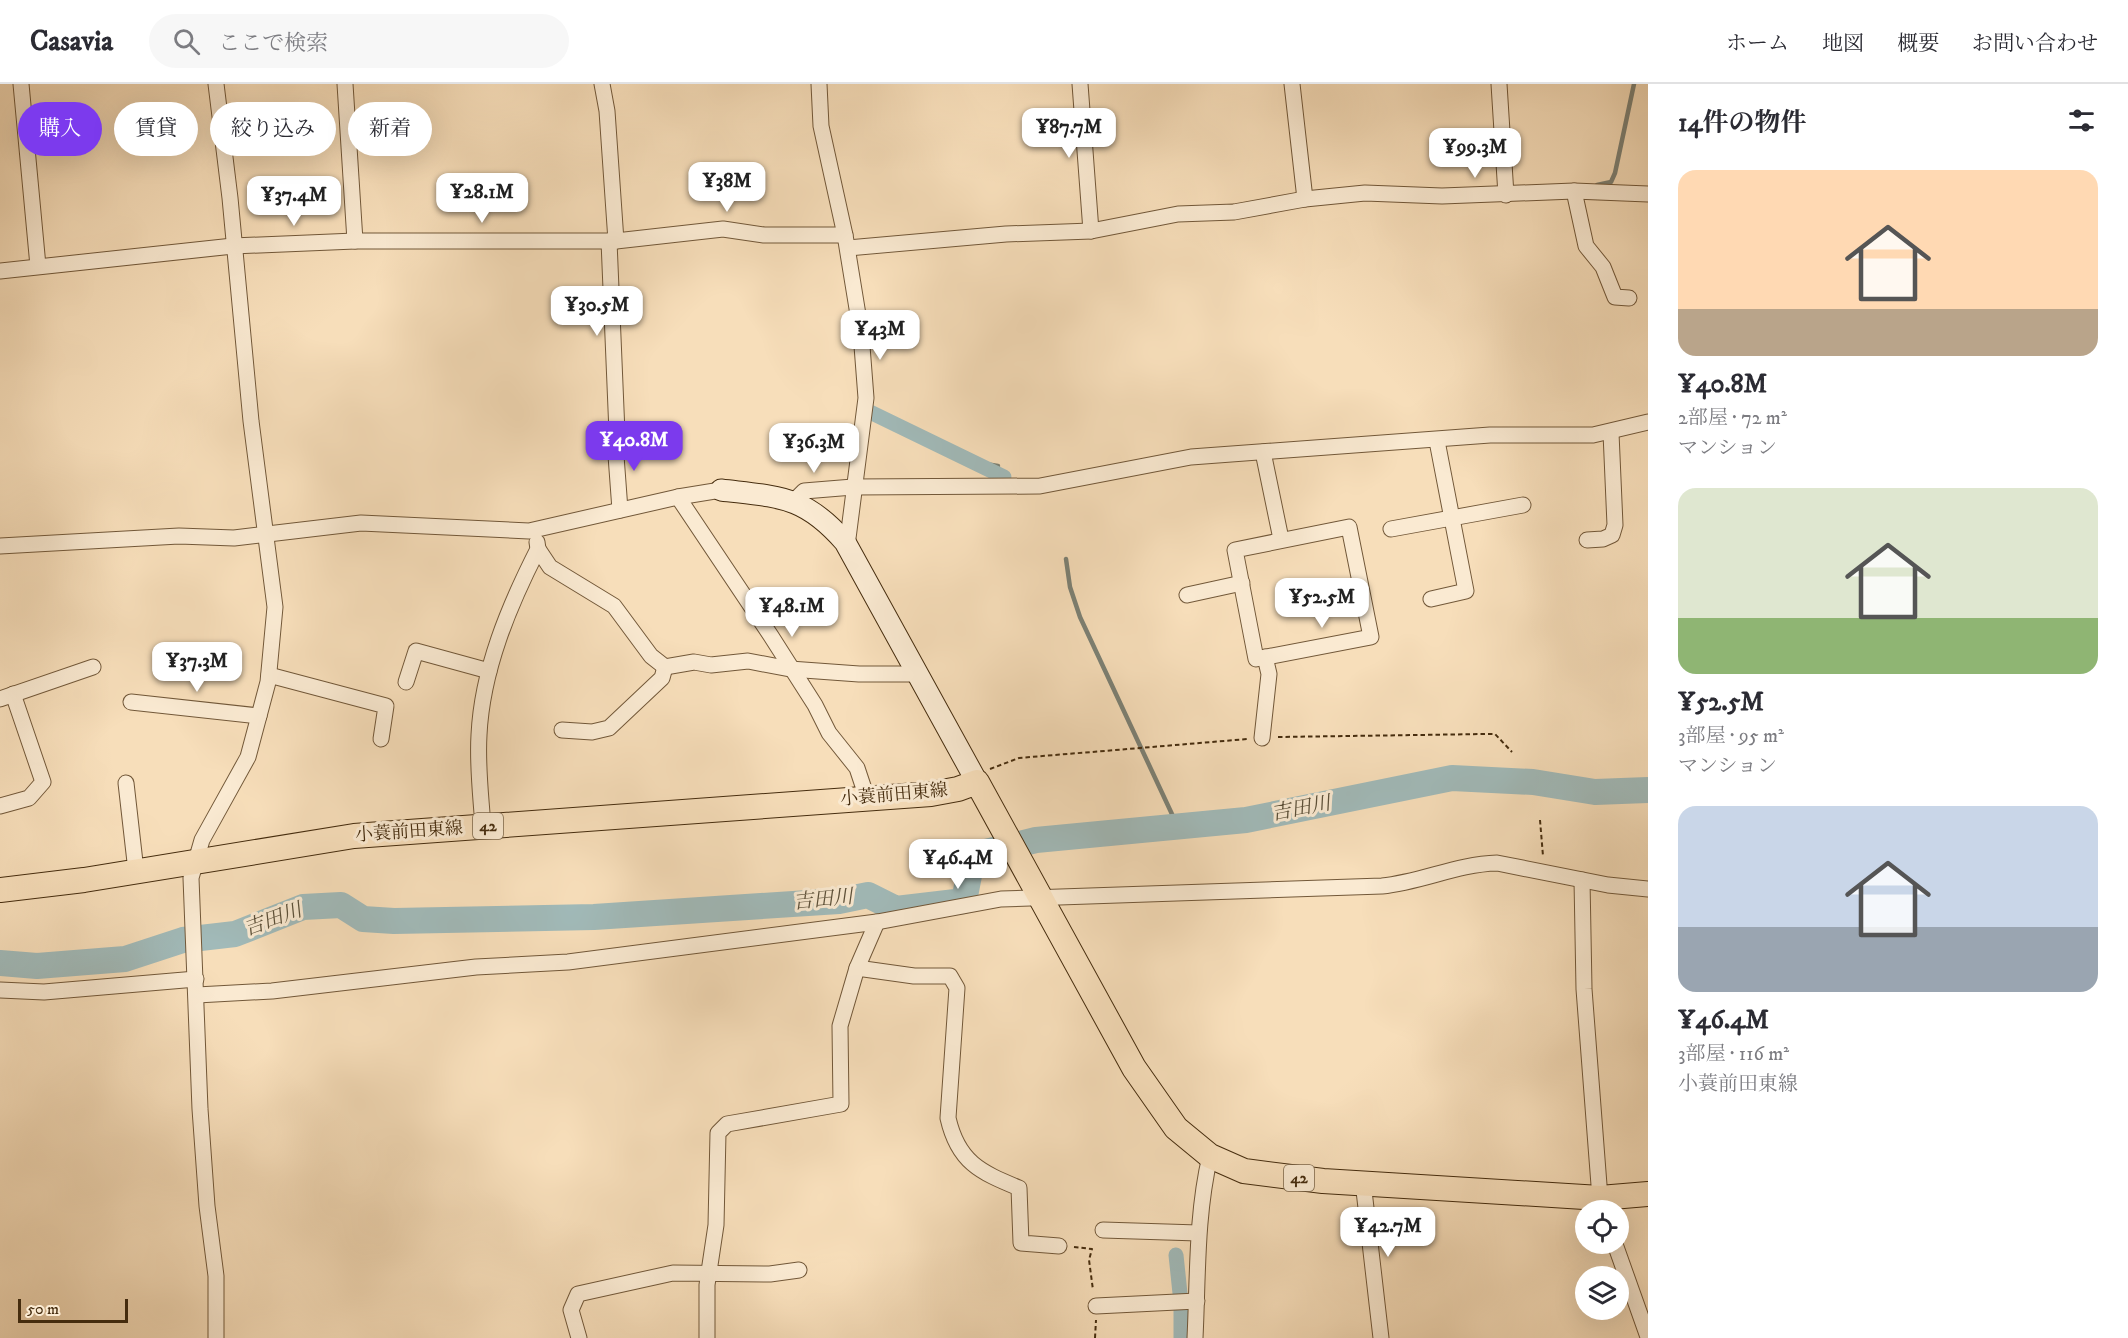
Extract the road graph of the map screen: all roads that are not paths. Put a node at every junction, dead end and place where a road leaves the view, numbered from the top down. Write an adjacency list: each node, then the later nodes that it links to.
1 (21, 84): 18 (street)
2 (216, 84): 17 (street)
3 (345, 84): 14 (street)
4 (602, 84): 15 (street)
5 (819, 84): 16 (street)
6 (1080, 84): 13 (street)
7 (1292, 84): 12 (street)
8 (1499, 84): 11 (street)
9 (1574, 191): 10 (street); 11 (street); 20 (street)
10 (1648, 194)
11 (1506, 195): 12 (street)
12 (1305, 199): 13 (street)
13 (1091, 231): 16 (street)
14 (355, 241): 15 (street); 17 (street)
15 (613, 241): 16 (street); 30 (street)
16 (847, 242): 25 (street)
17 (233, 246): 18 (street); 34 (street)
18 (38, 266): 19 (street)
19 (0, 271)
20 (1629, 298)
21 (1648, 422): 22 (street)
22 (1611, 433): 23 (street); 36 (street)
23 (1437, 441): 24 (street); 31 (street)
24 (1263, 452): 25 (street); 35 (street)
25 (853, 487): 28 (street); 38 (street)
26 (721, 490): 27 (street); 28 (street)
27 (678, 497): 30 (street); 46 (street)
28 (794, 501): 38 (street)
29 (1523, 505): 31 (street)
30 (620, 510): 33 (street)
31 (1451, 516): 32 (street); 42 (street)
32 (1391, 529)
33 (535, 531): 34 (street); 39 (street)
34 (266, 533): 37 (street); 49 (street)
35 (1281, 539): 40 (street); 43 (street)
36 (1587, 540)
37 (0, 546)
38 (847, 546): 48 (street)
39 (538, 549): 45 (street); 47 (street)
40 (1242, 583): 41 (street); 43 (street)
41 (1187, 596)
42 (1431, 599)
43 (1265, 657): 55 (street)
44 (93, 667): 51 (street)
45 (665, 667): 46 (street); 54 (street)
46 (790, 669): 48 (street); 59 (street)
47 (489, 671): 50 (street); 61 (street)
48 (917, 674): 57 (street)
49 (269, 675): 53 (street); 56 (street)
50 (406, 682)
51 (6, 696): 60 (street)
52 (131, 702): 53 (street)
53 (259, 716): 62 (street)
54 (562, 730)
55 (1262, 738)
56 (381, 739)
57 (975, 779): 59 (main road, 小蓑前田東線 / 42); 67 (main road, 42)
58 (126, 783): 63 (street)
59 (867, 798): 61 (main road, 小蓑前田東線 / 42)
60 (0, 806)
61 (483, 827): 62 (main road, 小蓑前田東線 / 42)
62 (194, 861): 63 (main road, 小蓑前田東線 / 42); 70 (street)
63 (136, 871): 66 (main road, 小蓑前田東線 / 42)
64 (1582, 880): 65 (street); 67 (street); 76 (street)
65 (1648, 889)
66 (0, 890)
67 (1039, 891): 68 (street); 73 (main road, 42)
68 (877, 922): 69 (street); 72 (street)
69 (857, 968): 81 (street); 84 (street)
70 (196, 976): 71 (street); 72 (street)
71 (0, 990)
72 (197, 995): 88 (street)
73 (1210, 1156): 74 (main road, 42); 80 (street)
74 (1363, 1182): 78 (main road, 42); 92 (street)
75 (1648, 1194): 77 (main road, 42)
76 (1602, 1200)
77 (1620, 1200)
78 (1575, 1202)
79 (1103, 1230): 80 (street)
80 (1198, 1233): 85 (street)
81 (1059, 1246)
82 (1619, 1254): 87 (street)
83 (799, 1270): 84 (street)
84 (710, 1273): 89 (street); 90 (street)
85 (1186, 1301): 86 (street); 91 (street)
86 (1096, 1306)
87 (1648, 1337)
88 (216, 1338)
89 (579, 1338)
90 (707, 1338)
91 (1195, 1338)
92 (1381, 1338)

